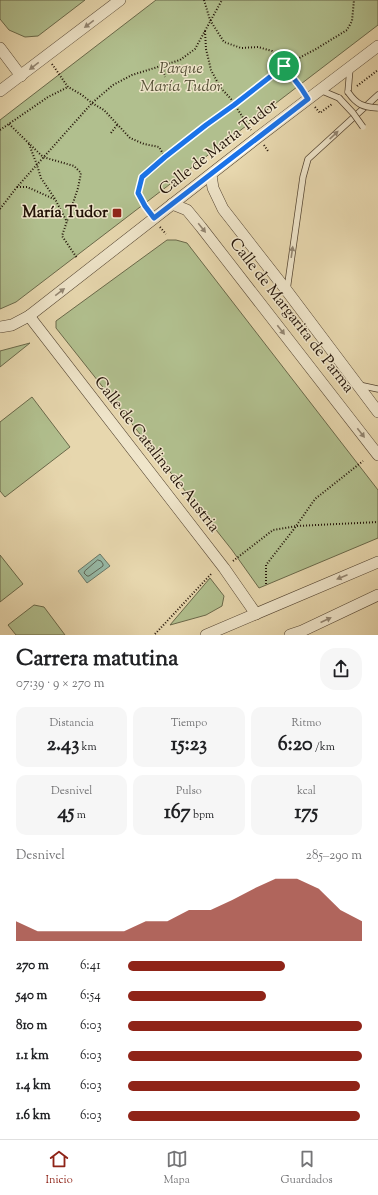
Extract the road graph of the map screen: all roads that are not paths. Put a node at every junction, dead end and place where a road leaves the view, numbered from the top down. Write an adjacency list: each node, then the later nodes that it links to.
1 (120, 0): 5 (street, one-way to 5)
2 (378, 46): 4 (street, Calle de María Tudor)
3 (0, 48): 5 (street)
4 (350, 67): 7 (street, Calle de María Tudor); 9 (lane, bridge)
5 (21, 76): 6 (street)
6 (2, 87)
7 (320, 90): 10 (lane, bridge); 11 (street, Calle de María Tudor)
8 (378, 95): 13 (lane, one-way to 8)
9 (378, 108)
10 (363, 126)
11 (210, 175): 12 (street, Calle de María Tudor); 13 (street, Calle de Margarita de Parma)
12 (172, 204): 14 (street, Calle de María Tudor, one-way to 12); 19 (street, Calle de Margarita de Parma, one-way to 19)
13 (287, 291): 16 (street, Calle de Margarita de Parma)
14 (29, 316): 15 (street, Calle de María Tudor); 22 (street, Calle de Catalina de Austria)
15 (0, 327)
16 (358, 385): 17 (lane); 18 (street, Calle de Margarita de Parma)
17 (378, 389)
18 (378, 412)
19 (378, 455)
20 (378, 562): 22 (street, one-way to 22)
21 (378, 595): 24 (street, one-way to 21)
22 (256, 614): 23 (street)
23 (206, 635)
24 (290, 635)

